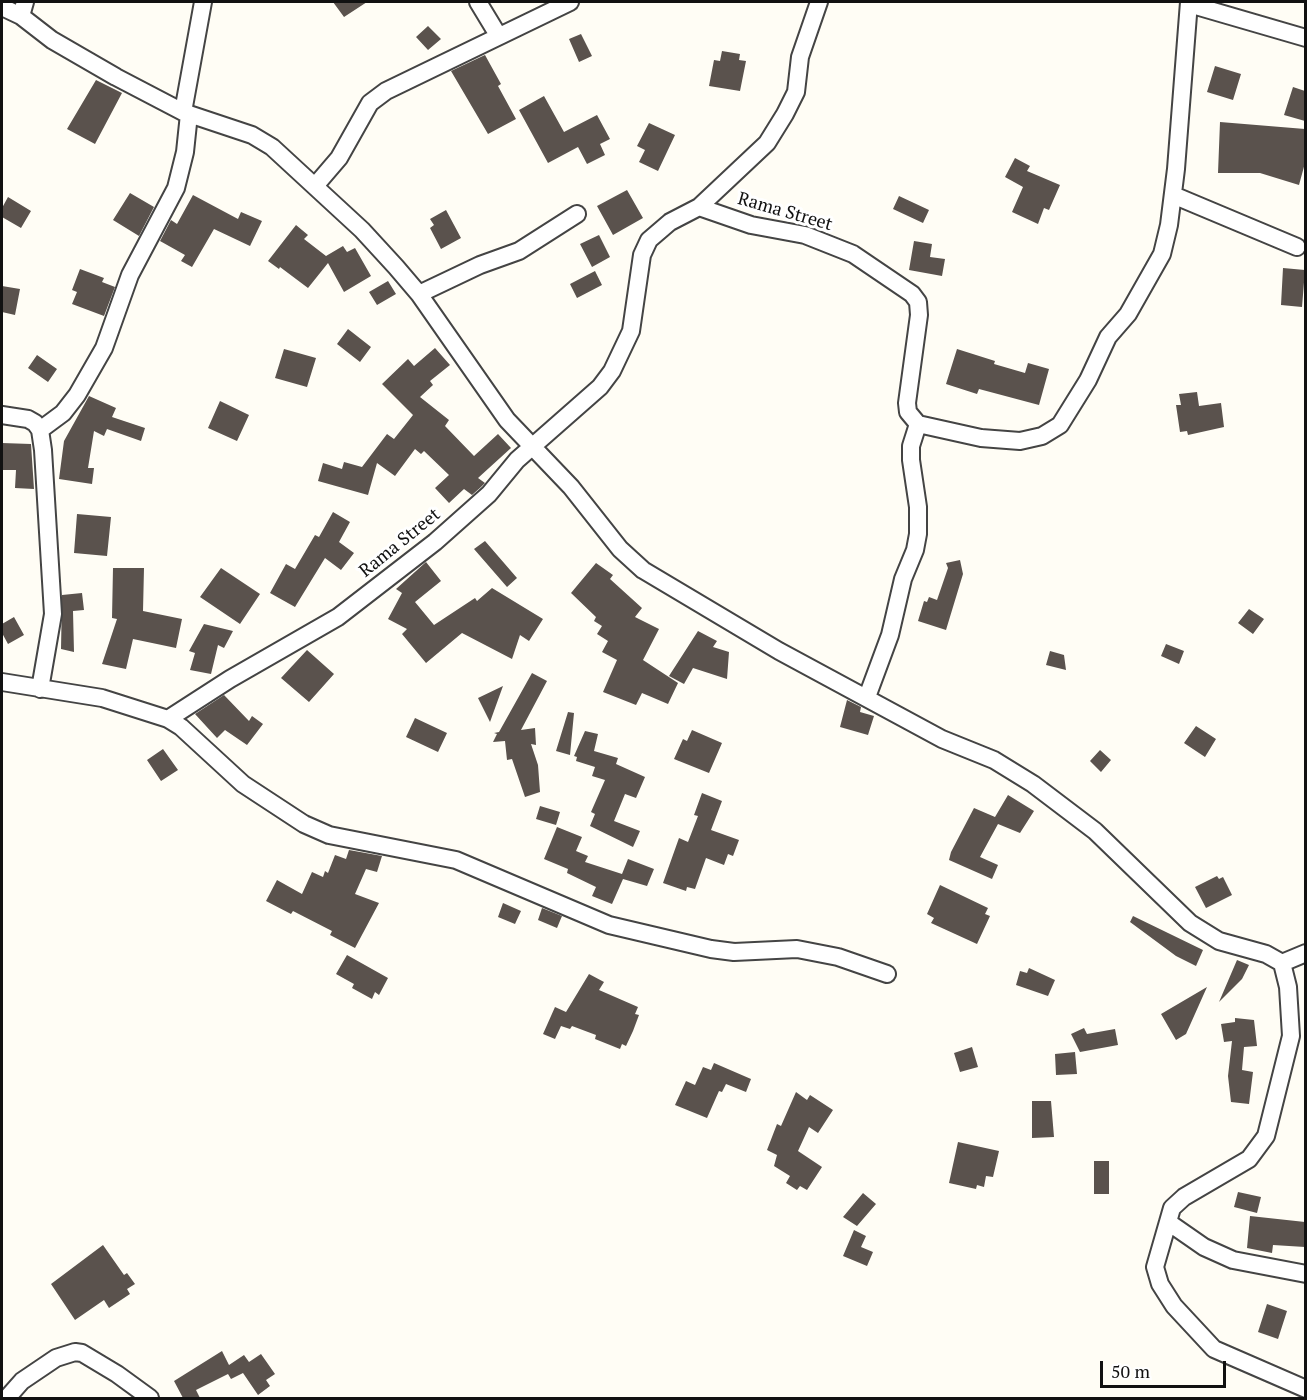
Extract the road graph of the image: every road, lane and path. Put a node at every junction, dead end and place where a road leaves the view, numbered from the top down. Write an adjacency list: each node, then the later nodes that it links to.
1 (203, 2): 10 (street)
2 (478, 2): 8 (street)
3 (570, 2): 8 (street)
4 (819, 2): 13 (street)
5 (1189, 3): 9 (street); 12 (street)
6 (2, 7): 7 (street)
7 (23, 9): 10 (street)
8 (498, 35): 11 (street)
9 (1305, 38)
10 (186, 113): 11 (street); 19 (street)
11 (315, 186): 16 (street)
12 (1173, 195): 15 (street); 18 (street)
13 (699, 207): 18 (street, Rama Street); 20 (street, Rama Street)
14 (578, 214): 16 (street)
15 (1297, 247)
16 (419, 294): 20 (street)
17 (2, 415): 19 (street)
18 (918, 424): 23 (street)
19 (40, 430): 22 (street)
20 (532, 446): 23 (street); 24 (street, Rama Street)
21 (2, 682): 22 (street)
22 (40, 689): 24 (street)
23 (867, 697): 26 (street)
24 (168, 719): 27 (street)
25 (1305, 952): 26 (street)
26 (1282, 963): 28 (street)
27 (887, 974)
28 (1168, 1222): 29 (street); 30 (street)
29 (1305, 1274)
30 (1305, 1389)
31 (7, 1398): 32 (street)
32 (150, 1398)

